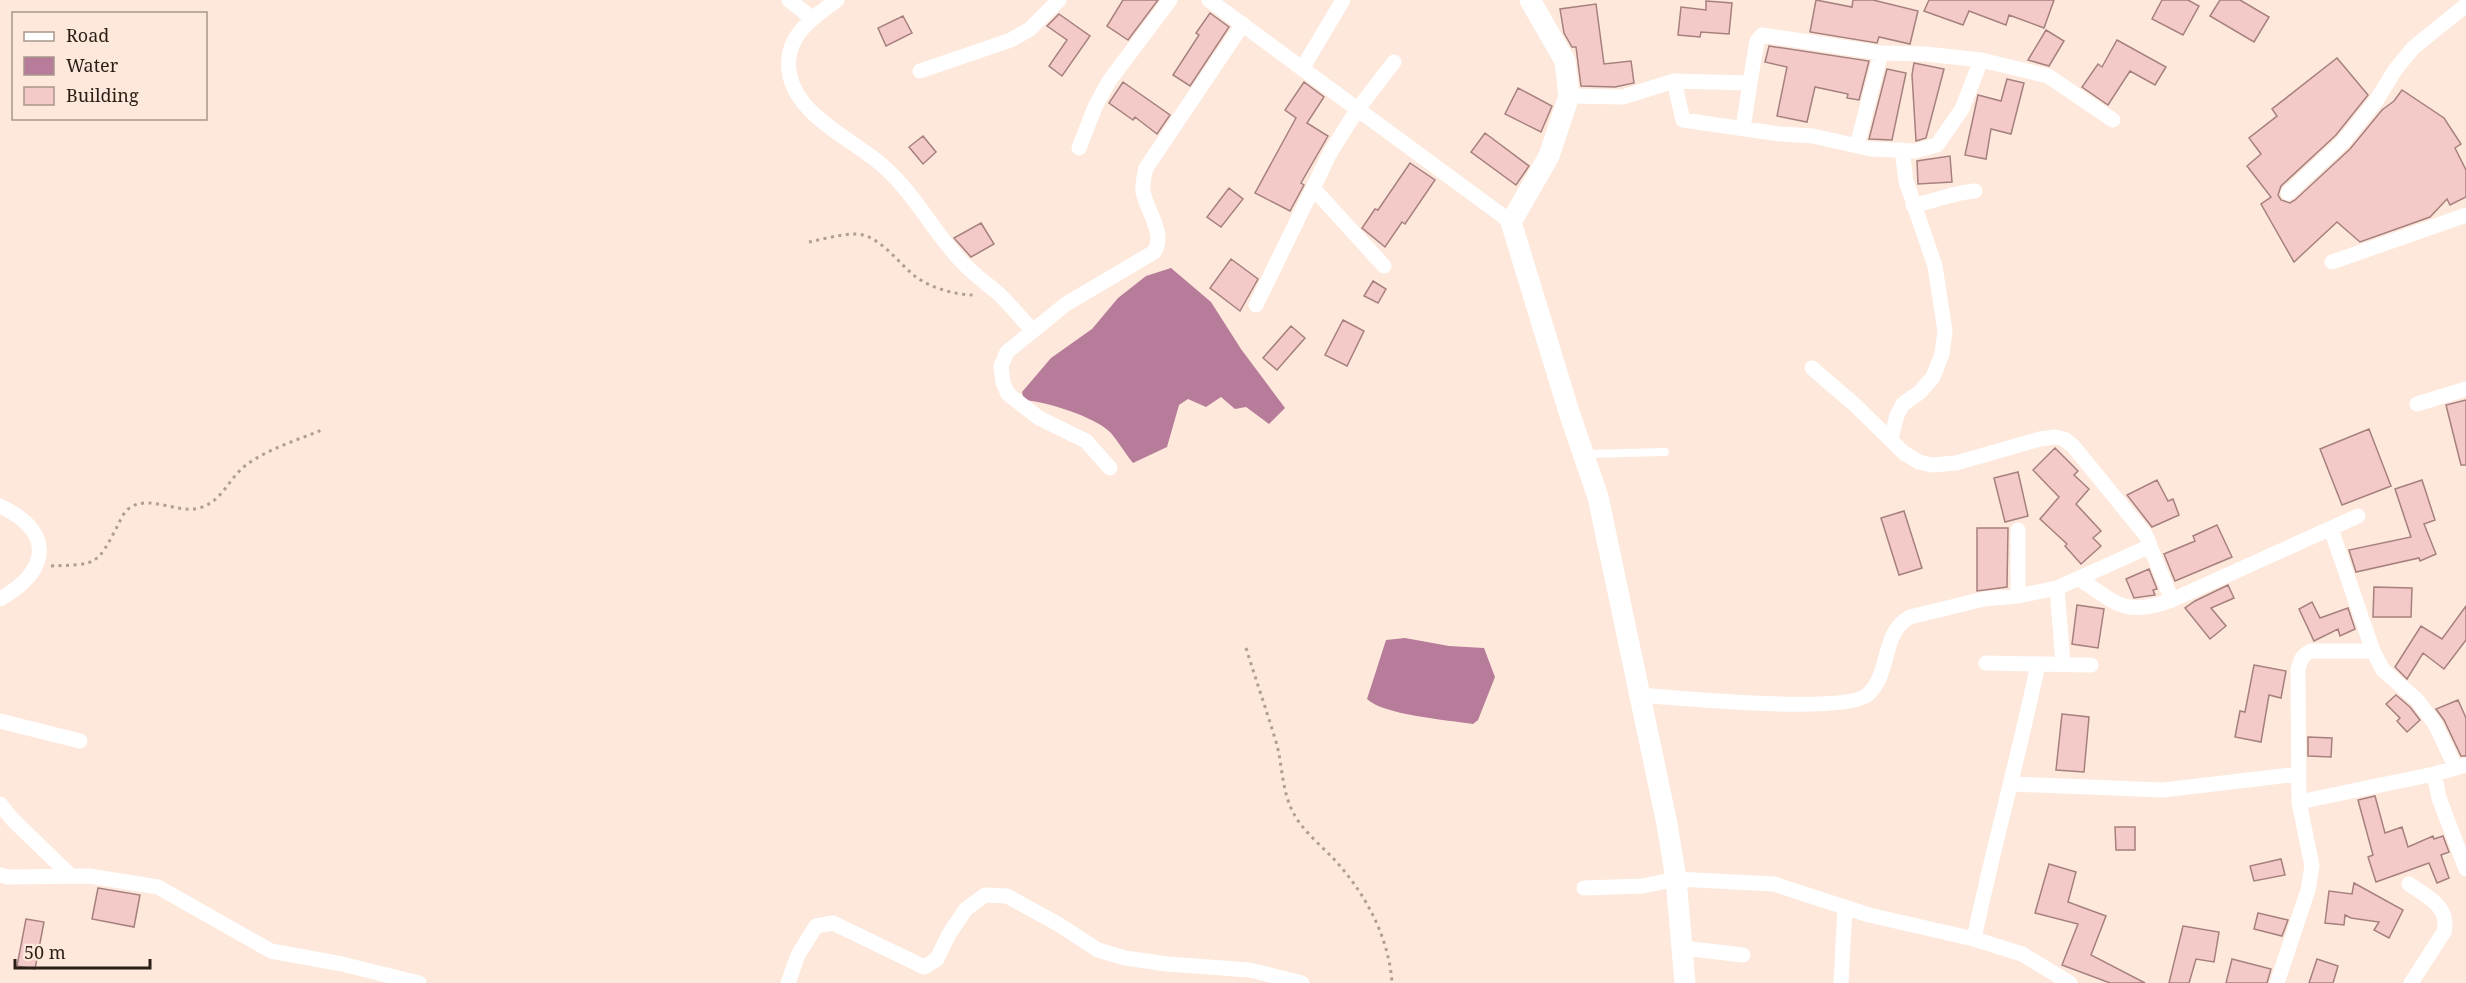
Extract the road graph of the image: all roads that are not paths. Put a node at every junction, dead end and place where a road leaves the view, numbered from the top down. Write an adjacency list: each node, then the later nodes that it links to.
1 (789, 0): 9 (street)
2 (837, 0): 9 (street)
3 (1059, 0): 15 (street)
4 (1170, 0): 23 (street)
5 (1209, 0): 10 (street)
6 (1343, 0): 14 (street)
7 (1530, 0): 18 (street)
8 (2466, 5): 27 (street)
9 (812, 18): 34 (street)
10 (1243, 24): 14 (street); 34 (street)
11 (1881, 53): 12 (street); 17 (street); 22 (street)
12 (1981, 60): 20 (street); 24 (street)
13 (1394, 62): 19 (street)
14 (1302, 69): 19 (street)
15 (920, 71)
16 (1674, 81): 17 (street); 18 (street); 21 (street)
17 (1750, 83): 21 (street)
18 (1569, 96): 30 (street)
19 (1357, 110): 25 (street); 30 (street)
20 (2113, 120)
21 (1743, 128): 22 (street)
22 (1857, 146): 24 (street)
23 (1079, 148)
24 (1902, 150): 28 (street)
25 (1313, 188): 32 (street); 33 (street)
26 (1975, 191): 28 (street)
27 (2288, 193)
28 (1913, 205): 38 (street)
29 (2466, 215): 31 (street)
30 (1511, 222): 40 (street)
31 (2332, 261)
32 (1384, 266)
33 (1256, 305)
34 (1033, 331): 41 (street)
35 (1812, 368): 38 (street)
36 (2466, 389): 37 (street)
37 (2417, 404)
38 (1890, 439): 46 (street)
39 (1665, 452): 40 (lane)
40 (1583, 454): 57 (street)
41 (1110, 468)
42 (0, 506): 50 (street)
43 (2358, 516): 44 (street)
44 (2331, 529): 51 (street); 52 (street)
45 (2018, 530): 49 (street)
46 (2149, 544): 47 (street); 51 (street)
47 (2080, 579): 48 (street); 51 (street)
48 (2057, 588): 49 (street); 55 (street)
49 (2018, 596): 57 (street)
50 (0, 599)
51 (2172, 600)
52 (2373, 651): 60 (street); 61 (street)
53 (1986, 663): 54 (street)
54 (2038, 664): 55 (street); 63 (street)
55 (2063, 664): 56 (street)
56 (2091, 665)
57 (1639, 696): 69 (street)
58 (0, 721): 59 (street)
59 (80, 741)
60 (2461, 766): 62 (street)
61 (2299, 774): 63 (street); 64 (street)
62 (2434, 774): 64 (street); 66 (street)
63 (2012, 784): 73 (street)
64 (2299, 802): 82 (street)
65 (0, 804): 68 (street)
66 (2466, 869)
67 (0, 875): 68 (street)
68 (71, 876): 76 (street)
69 (1676, 879): 71 (street); 72 (street); 74 (street)
70 (2409, 884): 83 (street)
71 (1584, 888)
72 (1845, 907): 73 (street); 80 (street)
73 (1974, 939): 81 (street)
74 (1683, 948): 75 (street); 79 (street)
75 (1743, 955)
76 (419, 983)
77 (788, 983): 78 (street)
78 (1302, 983)
79 (1685, 983)
80 (1841, 983)
81 (2070, 983)
82 (2277, 983)
83 (2411, 983)

